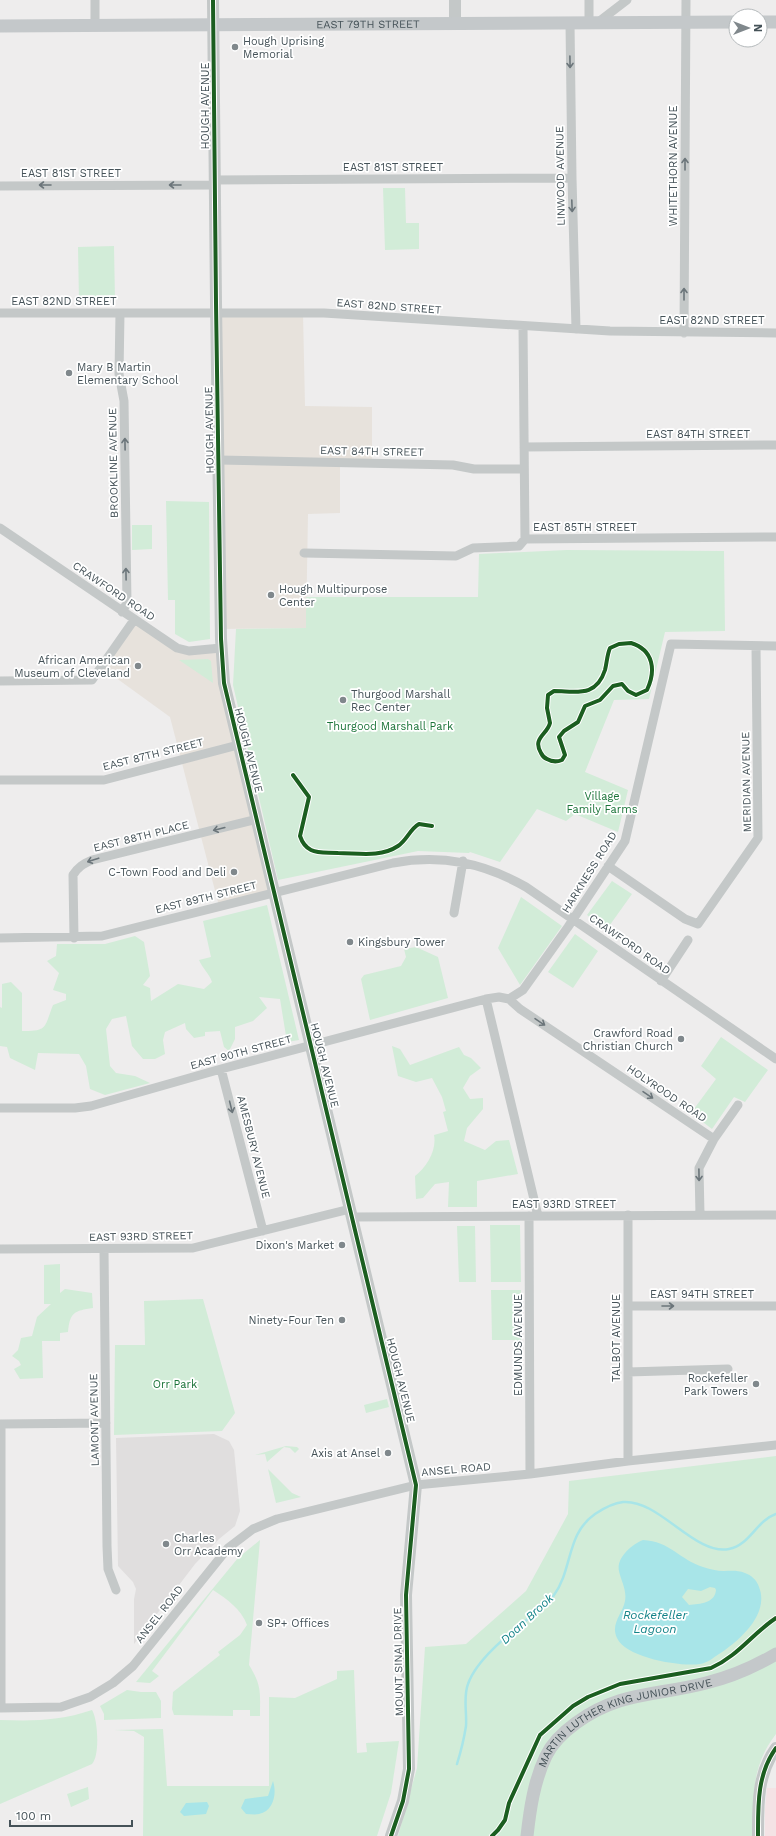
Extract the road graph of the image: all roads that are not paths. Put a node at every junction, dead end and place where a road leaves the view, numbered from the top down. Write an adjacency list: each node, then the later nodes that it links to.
1 (95, 0): 12 (street)
2 (213, 0): 13 (street, HOUGH AVENUE)
3 (455, 0): 9 (street)
4 (589, 0): 11 (street)
5 (627, 0): 11 (street)
6 (686, 0): 7 (street, WHITETHORN AVENUE)
7 (686, 21): 8 (main road, EAST 79TH STREET); 11 (main road, EAST 79TH STREET); 23 (street, WHITETHORN AVENUE, one-way to 7)
8 (728, 22)
9 (455, 23): 10 (main road, EAST 79TH STREET); 13 (main road, EAST 79TH STREET)
10 (570, 23): 11 (main road, EAST 79TH STREET); 15 (street, LINWOOD AVENUE, one-way to 15)
11 (593, 23)
12 (95, 25): 13 (main road, EAST 79TH STREET); 14 (main road, EAST 79TH STREET)
13 (213, 25): 16 (street, HOUGH AVENUE)
14 (0, 26)
15 (572, 178): 16 (street, EAST 81ST STREET); 22 (street, LINWOOD AVENUE, one-way to 22)
16 (214, 182): 17 (street, EAST 81ST STREET, one-way to 17); 20 (street, HOUGH AVENUE)
17 (0, 186)
18 (0, 313): 19 (street, EAST 82ND STREET)
19 (120, 313): 20 (street, EAST 82ND STREET); 33 (street, BROOKLINE AVENUE, one-way to 19)
20 (216, 313): 21 (street, EAST 82ND STREET); 27 (street, HOUGH AVENUE)
21 (523, 326): 22 (street, EAST 82ND STREET); 26 (street)
22 (576, 328): 23 (street, EAST 82ND STREET)
23 (684, 333): 24 (street, EAST 82ND STREET)
24 (776, 333)
25 (776, 445): 26 (street, EAST 84TH STREET)
26 (524, 447): 28 (street)
27 (219, 460): 28 (street, EAST 84TH STREET); 37 (street, HOUGH AVENUE)
28 (524, 469): 31 (street)
29 (0, 528): 33 (street, CRAWFORD ROAD)
30 (776, 537): 31 (street, EAST 85TH STREET)
31 (525, 539): 32 (street, EAST 85TH STREET)
32 (304, 553)
33 (122, 612): 34 (street, CRAWFORD ROAD)
34 (134, 620): 37 (street, CRAWFORD ROAD); 38 (street)
35 (756, 646): 36 (street); 43 (street, HARKNESS ROAD); 43 (street, MERIDIAN AVENUE)
36 (776, 646)
37 (221, 648): 39 (street, HOUGH AVENUE)
38 (0, 681)
39 (238, 745): 40 (street, EAST 87TH STREET); 41 (street, HOUGH AVENUE)
40 (0, 780)
41 (257, 819): 44 (street, HOUGH AVENUE); 48 (street, EAST 88TH PLACE, one-way to 48)
42 (463, 861): 44 (street, EAST 89TH STREET); 45 (street); 46 (street, CRAWFORD ROAD)
43 (608, 866): 46 (street, HARKNESS ROAD)
44 (273, 892): 48 (street, EAST 89TH STREET); 53 (street, HOUGH AVENUE)
45 (454, 913)
46 (573, 919): 50 (street, CRAWFORD ROAD); 52 (street, HARKNESS ROAD)
47 (0, 938): 48 (street, EAST 89TH STREET)
48 (74, 938)
49 (688, 940): 50 (street)
50 (661, 981): 54 (street, CRAWFORD ROAD)
51 (486, 999): 52 (street); 53 (street, EAST 90TH STREET); 63 (street, EDMUNDS AVENUE)
52 (509, 999): 58 (street, HOLYROOD ROAD, one-way to 58)
53 (311, 1046): 55 (street, EAST 90TH STREET); 59 (street, HOUGH AVENUE)
54 (776, 1059)
55 (221, 1069): 57 (street, EAST 90TH STREET); 64 (street, AMESBURY AVENUE, one-way to 64)
56 (738, 1105): 58 (street)
57 (0, 1108)
58 (714, 1139): 61 (street, one-way to 61)
59 (351, 1213): 63 (street, EAST 93RD STREET); 64 (street, EAST 93RD STREET); 76 (street, HOUGH AVENUE)
60 (628, 1215): 61 (street, EAST 93RD STREET); 63 (street, EAST 93RD STREET); 67 (street, TALBOT AVENUE)
61 (700, 1215): 62 (street, EAST 93RD STREET)
62 (776, 1215)
63 (534, 1216): 75 (street, EDMUNDS AVENUE)
64 (263, 1231): 66 (street, EAST 93RD STREET)
65 (0, 1249): 66 (street, EAST 93RD STREET)
66 (104, 1249): 71 (street, LAMONT AVENUE)
67 (629, 1306): 68 (street, EAST 94TH STREET, one-way to 68); 70 (street, TALBOT AVENUE)
68 (776, 1306)
69 (728, 1369): 70 (street)
70 (628, 1372): 74 (street, TALBOT AVENUE)
71 (106, 1423): 72 (street); 77 (street, LAMONT AVENUE)
72 (0, 1424): 79 (street)
73 (776, 1445): 74 (street, ANSEL ROAD)
74 (628, 1461): 75 (street, ANSEL ROAD)
75 (530, 1474): 76 (street, ANSEL ROAD)
76 (416, 1485): 79 (street, ANSEL ROAD); 81 (street, MOUNT SINAI DRIVE)
77 (116, 1590)
78 (776, 1654): 82 (main road, MARTIN LUTHER KING JUNIOR DRIVE)
79 (1, 1708)
80 (776, 1748): 83 (street)
81 (391, 1836)
82 (527, 1836)
83 (758, 1836)

